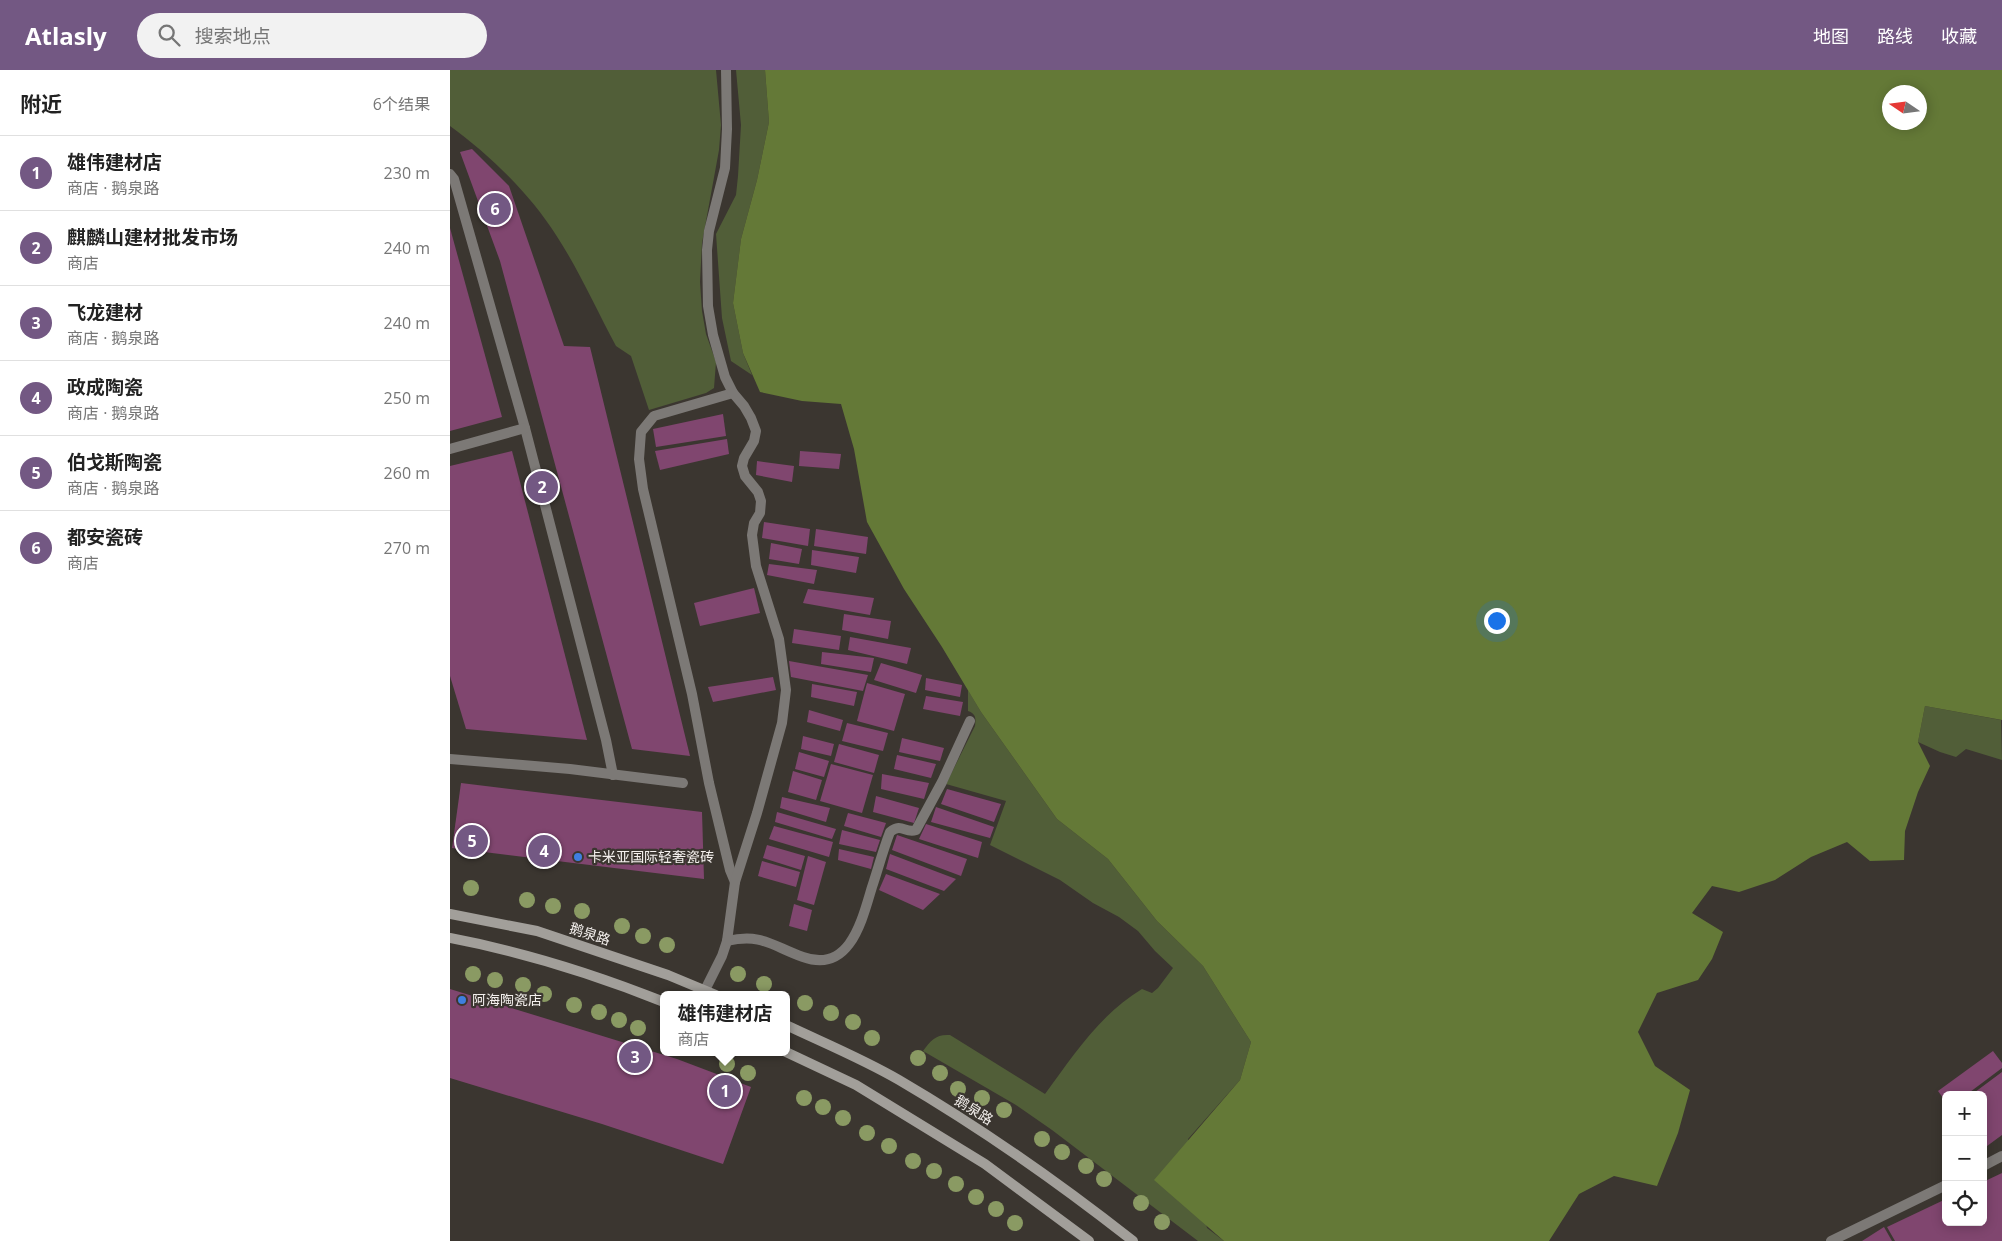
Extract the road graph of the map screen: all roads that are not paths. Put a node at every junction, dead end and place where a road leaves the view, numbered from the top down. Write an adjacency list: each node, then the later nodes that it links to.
1 (726, 70): 3 (lane)
2 (450, 174): 4 (lane)
3 (733, 393): 10 (lane); 10 (lane)
4 (525, 428): 5 (lane); 8 (lane)
5 (450, 449)
6 (970, 721): 13 (lane)
7 (450, 759): 8 (lane)
8 (613, 775): 9 (lane)
9 (683, 783)
10 (735, 882): 13 (lane)
11 (450, 914): 14 (main road, 鹅泉路)
12 (450, 938): 15 (main road)
13 (727, 941): 14 (lane)
14 (705, 990)
15 (660, 1001)
16 (790, 1028): 22 (main road, 鹅泉路)
17 (790, 1054): 21 (main road)
18 (2002, 1156): 19 (lane)
19 (1987, 1164)
20 (1942, 1187): 23 (lane)
21 (1089, 1241)
22 (1133, 1241)
23 (1831, 1241)

